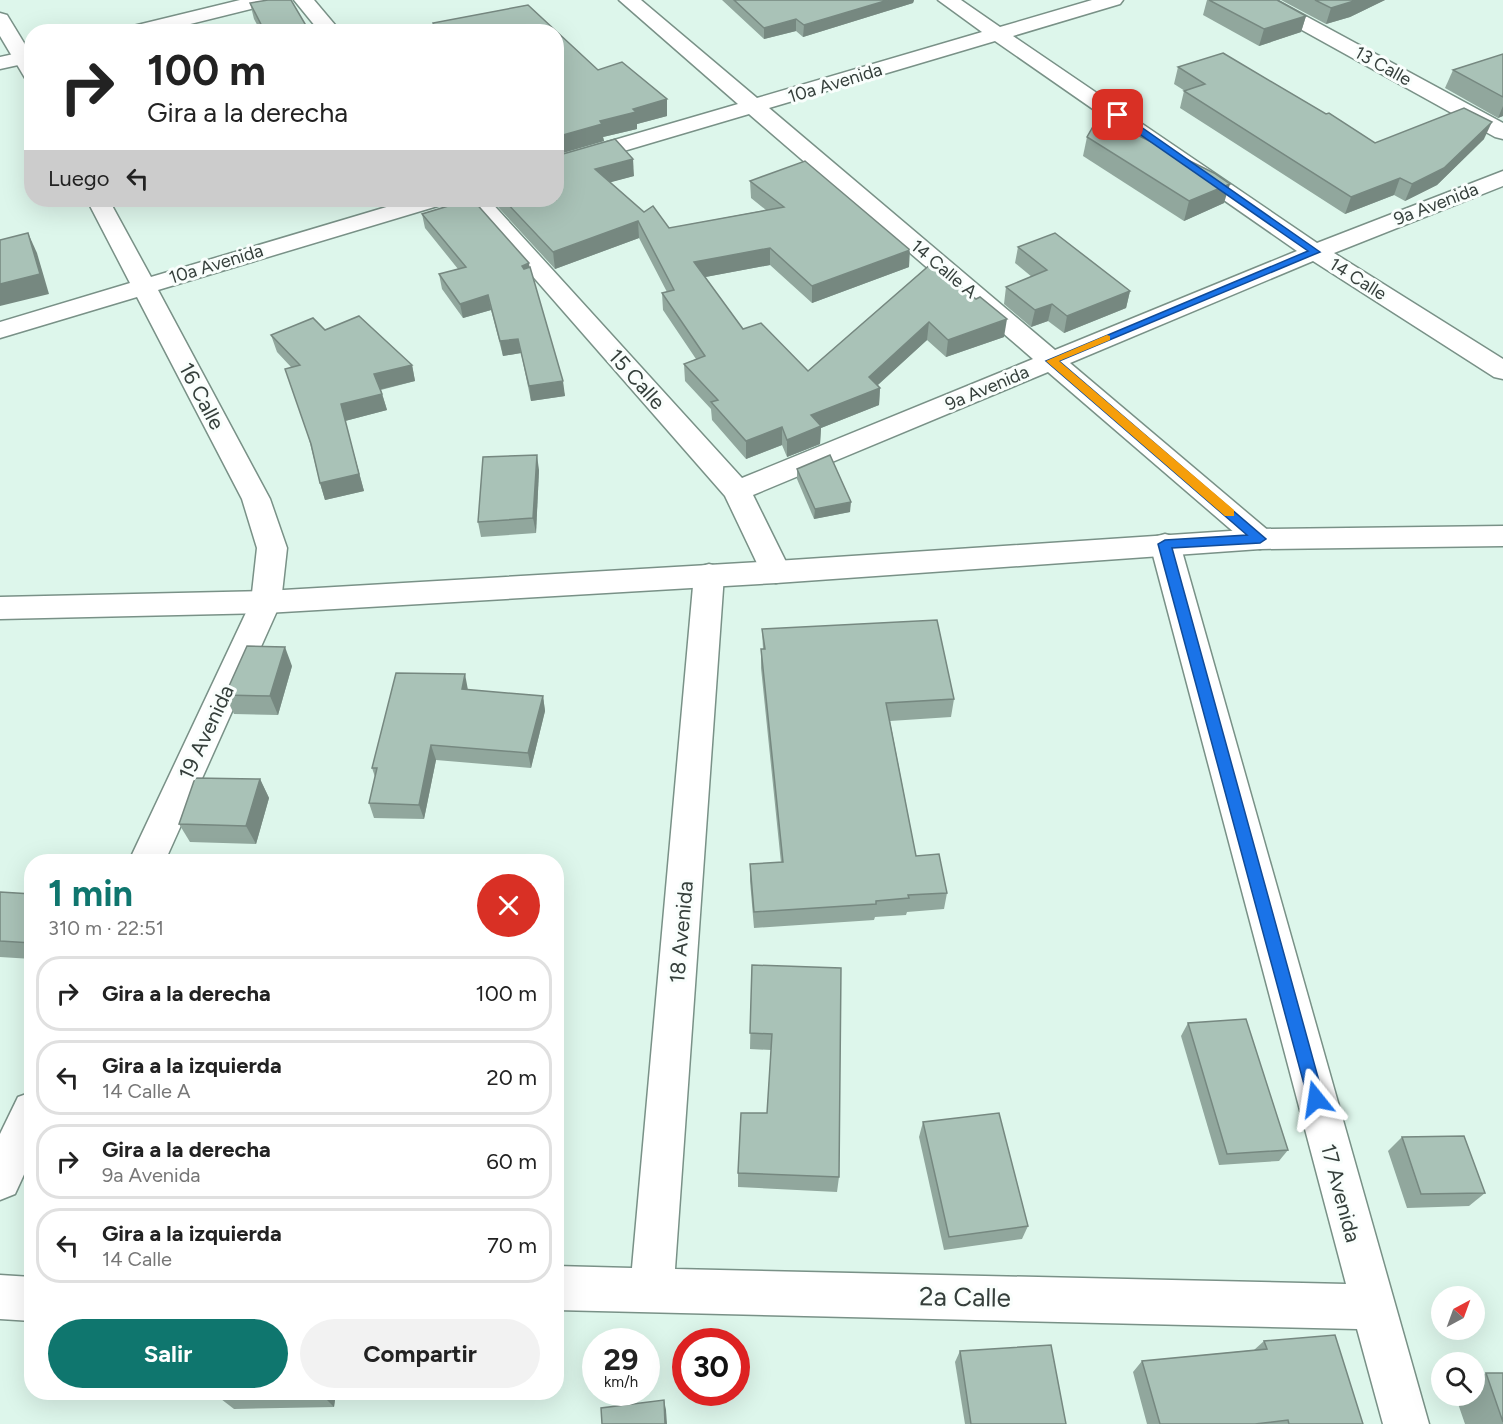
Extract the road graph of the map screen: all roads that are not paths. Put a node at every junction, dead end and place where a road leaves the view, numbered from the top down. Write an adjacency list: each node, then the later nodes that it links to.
1 (264, 0): 8 (street)
2 (304, 0): 9 (street)
3 (629, 0): 14 (street, 14 Calle A)
4 (948, 0): 10 (street, 14 Calle)
5 (1113, 0): 10 (street, 10a Avenida)
6 (1262, 0): 15 (street, 13 Calle)
7 (0, 20): 11 (street)
8 (165, 24)
9 (324, 24)
10 (999, 33): 14 (street, 10a Avenida); 21 (street, 14 Calle)
11 (24, 55)
12 (24, 62): 13 (street)
13 (0, 63)
14 (753, 107): 16 (street, 10a Avenida); 24 (street, 14 Calle A)
15 (1503, 132)
16 (564, 162)
17 (1503, 178): 21 (street, 9a Avenida)
18 (102, 207): 22 (street, 16 Calle)
19 (409, 207): 22 (street, 10a Avenida)
20 (483, 207): 26 (street, 15 Calle)
21 (1315, 252): 24 (street, 9a Avenida); 25 (street, 14 Calle)
22 (144, 286): 23 (street, 10a Avenida); 32 (street, 16 Calle)
23 (0, 330)
24 (1052, 361): 26 (street, 9a Avenida); 28 (street, 14 Calle A)
25 (1503, 371)
26 (738, 491): 30 (street, 15 Calle)
27 (1503, 536): 28 (street)
28 (1260, 539): 29 (street)
29 (1165, 544): 30 (street); 41 (street, 17 Avenida)
30 (776, 572): 31 (street)
31 (709, 575): 32 (street); 38 (street, 18 Avenida)
32 (266, 602): 33 (street); 34 (street, 19 Avenida)
33 (0, 608)
34 (150, 854)
35 (24, 1128): 36 (street)
36 (0, 1179)
37 (564, 1288): 38 (street, 2a Calle)
38 (652, 1289): 41 (street, 2a Calle)
39 (0, 1297): 40 (street)
40 (24, 1298)
41 (1373, 1307): 42 (street, 17 Avenida)
42 (1406, 1424)

